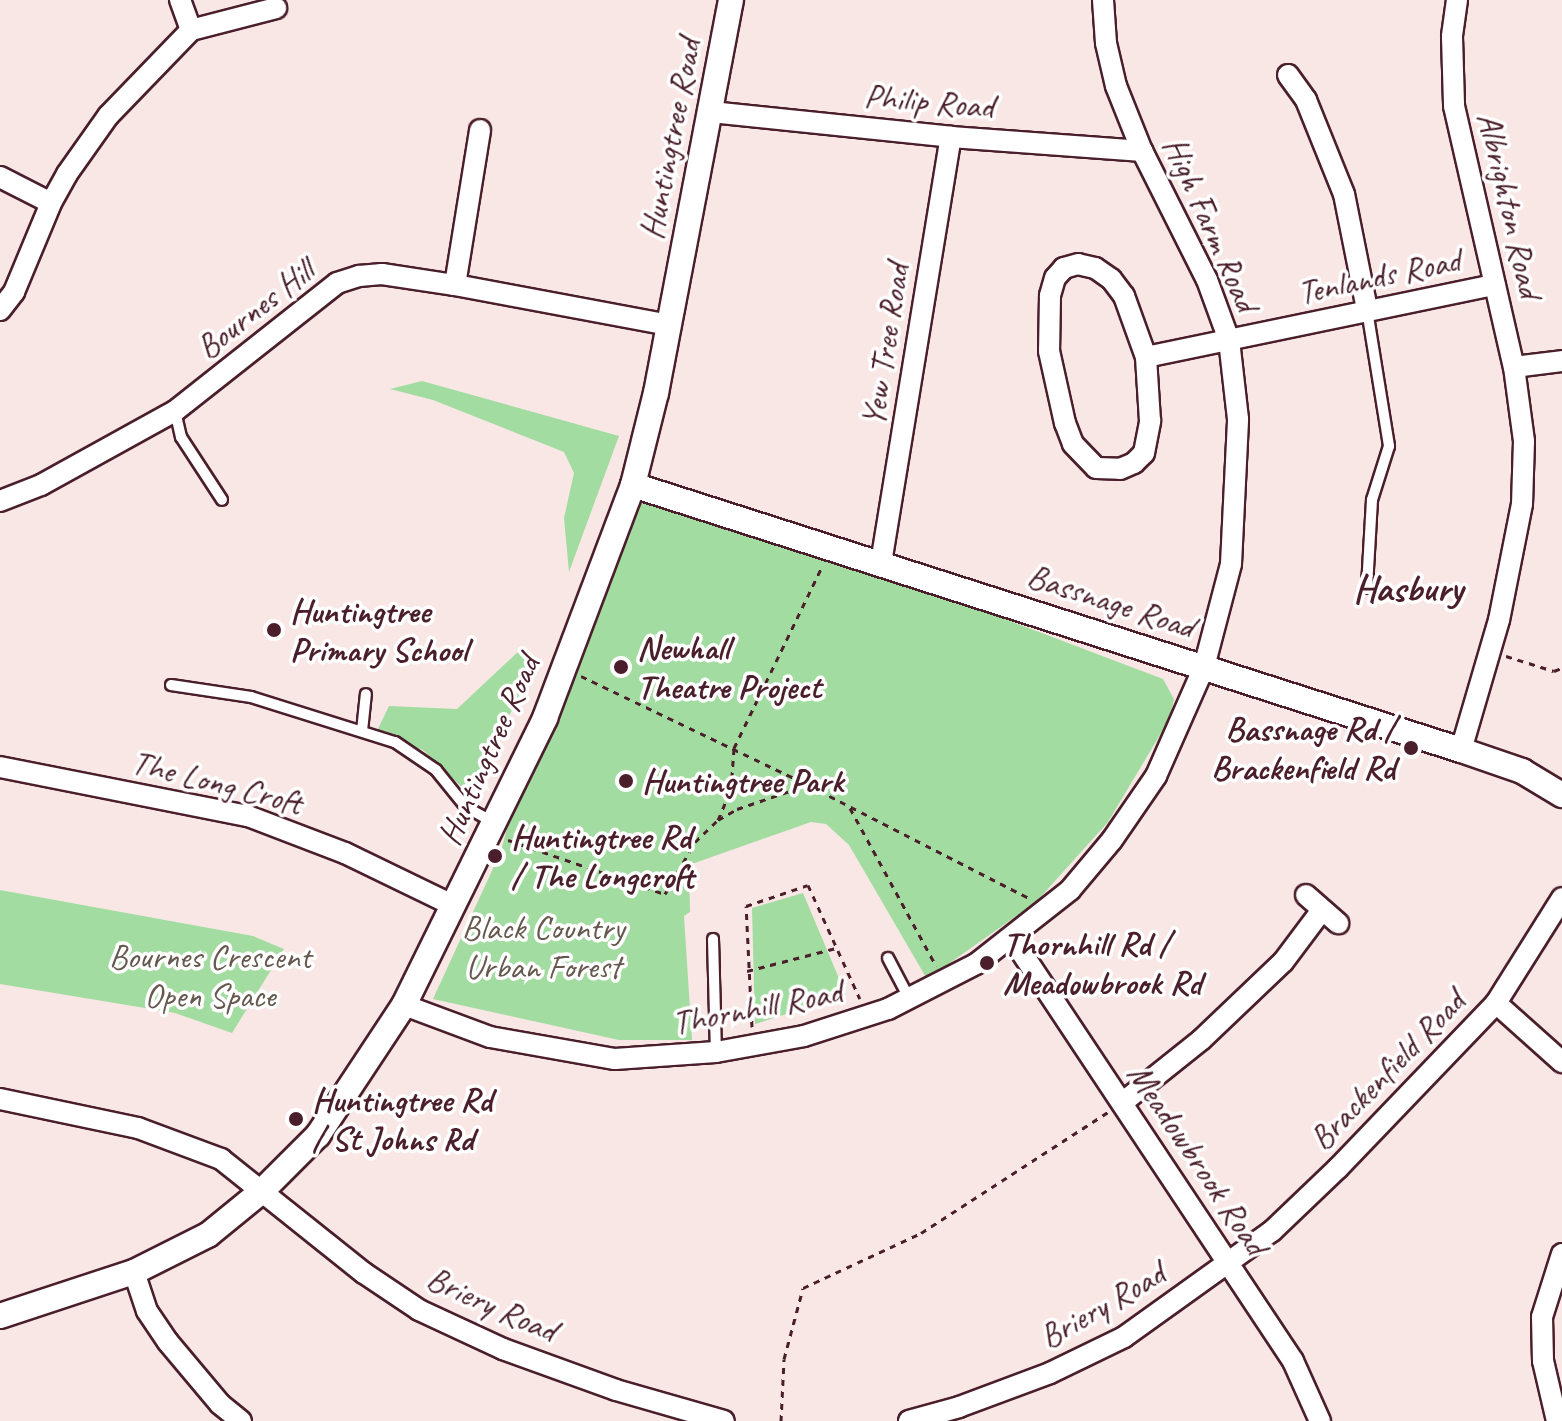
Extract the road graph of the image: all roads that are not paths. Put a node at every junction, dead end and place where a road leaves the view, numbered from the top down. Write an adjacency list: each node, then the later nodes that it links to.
1 (180, 0): 6 (street)
2 (731, 0): 8 (street, Huntingtree Road)
3 (1103, 0): 11 (street, High Farm Road)
4 (1457, 0): 15 (street, Albrighton Road)
5 (276, 8): 6 (street)
6 (191, 30): 13 (street)
7 (1288, 75): 16 (street)
8 (711, 112): 10 (street, Philip Road); 18 (street, Huntingtree Road)
9 (480, 130): 14 (street)
10 (951, 137): 11 (street, Philip Road); 27 (street, Yew Tree Road)
11 (1142, 151): 19 (street, High Farm Road)
12 (0, 177): 13 (street)
13 (51, 203): 17 (street)
14 (455, 285): 18 (street, Bournes Hill); 23 (street, Bournes Hill)
15 (1495, 285): 16 (street, Tenlands Road); 22 (street, Albrighton Road)
16 (1367, 309): 19 (street, Tenlands Road); 28 (lane)
17 (0, 310)
18 (669, 325): 24 (street, Huntingtree Road)
19 (1229, 340): 20 (street, Tenlands Road); 29 (street, High Farm Road)
20 (1146, 357): 20 (street)
21 (1562, 361): 22 (street)
22 (1514, 367): 33 (street, Albrighton Road)
23 (175, 411): 25 (lane); 26 (street, Bournes Hill)
24 (633, 485): 27 (street, Bassnage Road); 36 (street, Huntingtree Road)
25 (222, 500)
26 (0, 501)
27 (881, 563): 29 (street, Bassnage Road)
28 (1367, 588)
29 (1204, 667): 33 (street, Bassnage Road); 40 (street, Thornhill Road)
30 (171, 685): 32 (lane)
31 (366, 694): 32 (lane)
32 (362, 731): 36 (lane)
33 (1461, 750): 35 (street, Bassnage Road)
34 (0, 767): 39 (street, The Long Croft)
35 (1562, 795)
36 (491, 827): 39 (street, Huntingtree Road)
37 (1306, 895): 49 (street)
38 (1562, 898): 44 (street, Brackenfield Road)
39 (454, 906): 45 (street, Huntingtree Road)
40 (1012, 938): 43 (street, Thornhill Road); 49 (street, Meadowbrook Road)
41 (713, 939): 46 (lane)
42 (888, 958): 43 (lane)
43 (909, 998): 46 (street, Thornhill Road)
44 (1496, 1003): 47 (street); 52 (street, Brackenfield Road)
45 (404, 1005): 46 (street, Thornhill Road); 50 (street, Huntingtree Road)
46 (716, 1052)
47 (1562, 1062)
48 (0, 1099): 50 (street, Briery Road)
49 (1122, 1103): 52 (street, Meadowbrook Road)
50 (262, 1191): 53 (street, Huntingtree Road); 56 (street, Briery Road)
51 (1562, 1254): 59 (street)
52 (1230, 1263): 57 (street, Briery Road); 58 (street, Meadowbrook Road)
53 (134, 1272): 54 (street, Huntingtree Road); 55 (street)
54 (0, 1316)
55 (241, 1421)
56 (724, 1421)
57 (909, 1421)
58 (1320, 1421)
59 (1557, 1421)

